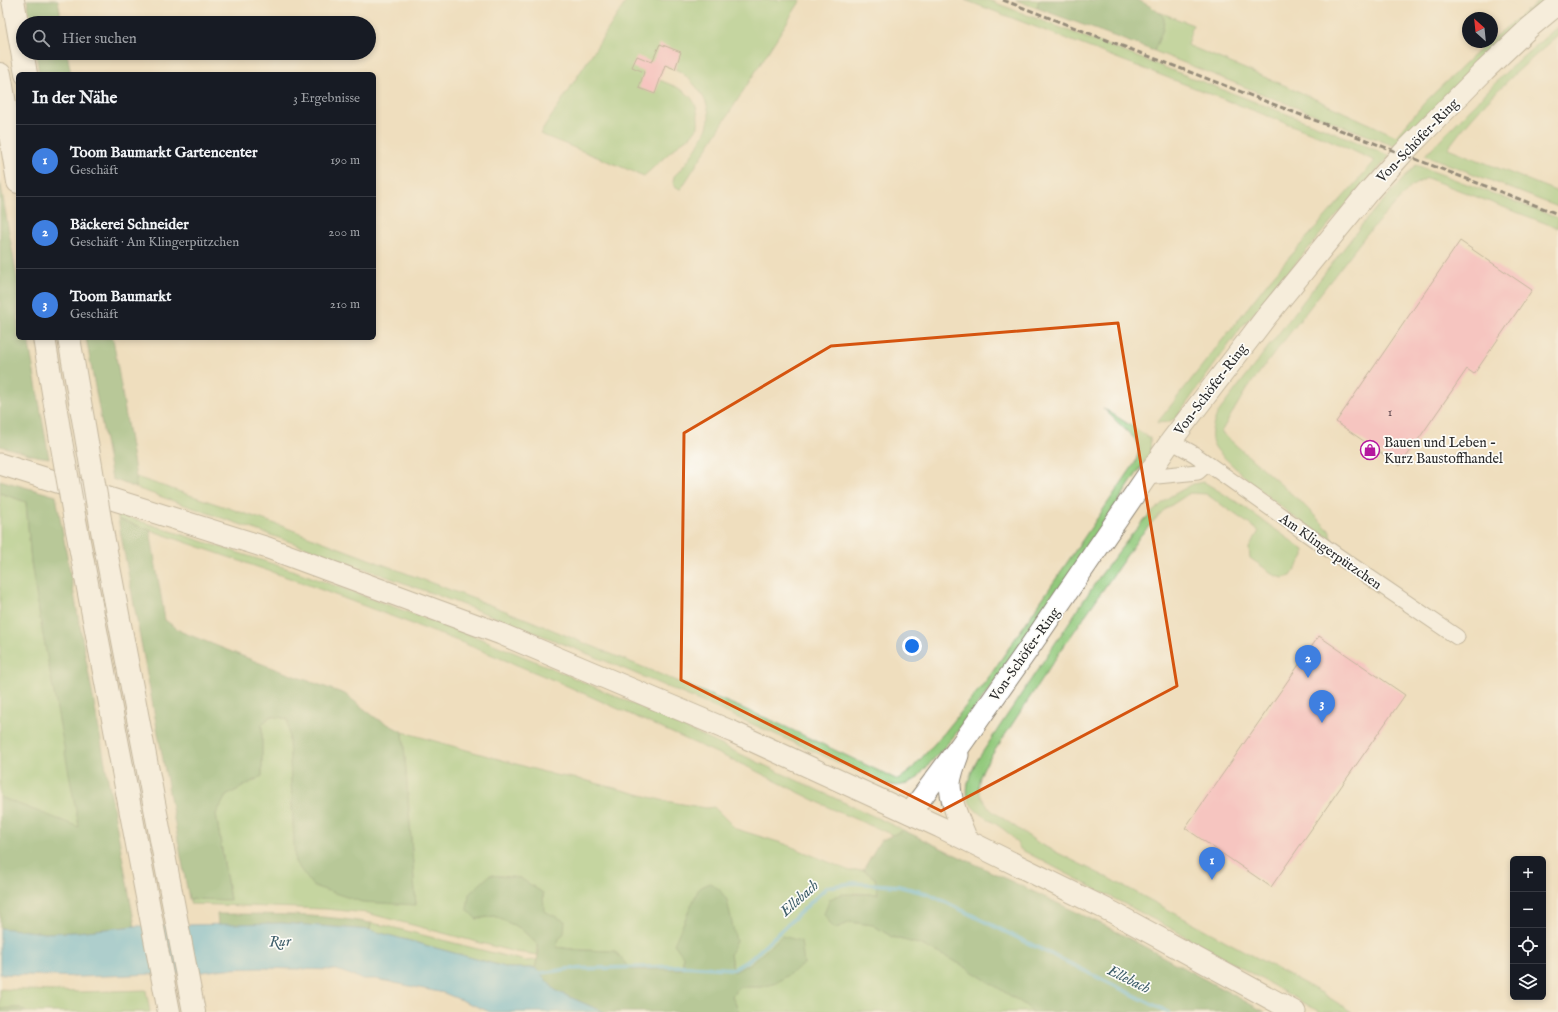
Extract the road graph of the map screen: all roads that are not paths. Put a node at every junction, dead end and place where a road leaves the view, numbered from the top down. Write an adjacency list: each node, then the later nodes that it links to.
1 (13, 0): 3 (highway)
2 (1558, 4): 10 (main road, Von-Schöfer-Ring)
3 (16, 17)
4 (24, 60): 5 (highway)
5 (26, 72)
6 (0, 74): 7 (highway)
7 (16, 170)
8 (44, 340): 18 (highway, bridge)
9 (69, 340): 19 (highway, bridge)
10 (1171, 441): 12 (street, Am Klingerpützchen); 13 (main road, Von-Schöfer-Ring)
11 (0, 464): 16 (main road)
12 (1207, 464): 13 (street); 14 (street, Am Klingerpützchen)
13 (1147, 477): 15 (main road, Von-Schöfer-Ring)
14 (1457, 636)
15 (960, 746): 16 (main road, Von-Schöfer-Ring); 17 (main road)
16 (910, 813): 17 (main road)
17 (967, 840): 20 (main road)
18 (169, 1012)
19 (194, 1012)
20 (1294, 1012)

